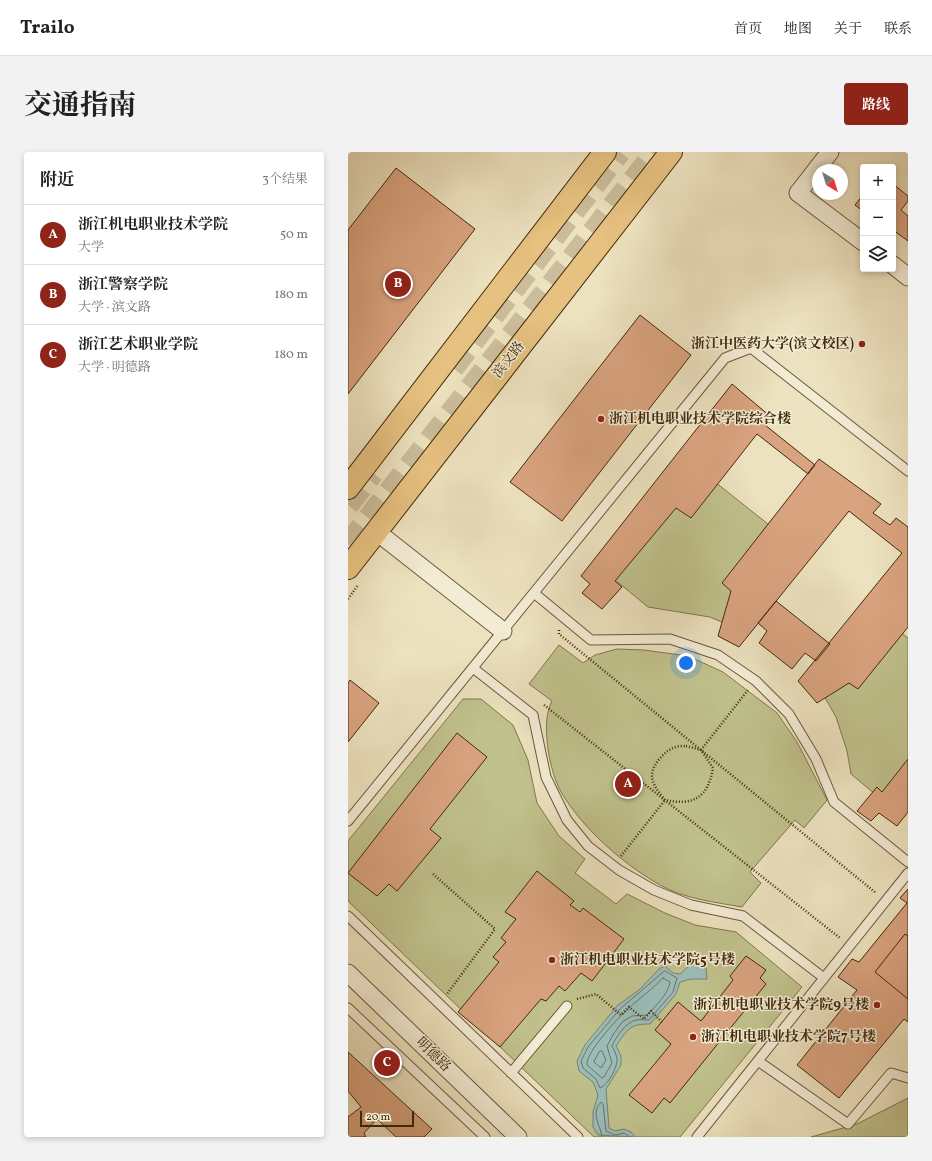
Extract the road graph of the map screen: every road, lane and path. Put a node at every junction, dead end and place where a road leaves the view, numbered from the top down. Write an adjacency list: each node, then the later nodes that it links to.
1 (605, 152): 8 (main road)
2 (671, 152): 9 (main road, 滨文路)
3 (830, 152): 4 (street)
4 (860, 240)
5 (896, 267): 6 (street)
6 (908, 277)
7 (908, 471): 11 (lane)
8 (348, 488)
9 (377, 532): 10 (main road, 滨文路); 13 (street)
10 (348, 568)
11 (534, 593): 12 (lane); 13 (lane)
12 (558, 614): 15 (lane); 17 (path)
13 (503, 631): 14 (lane)
14 (473, 668): 19 (lane); 21 (lane)
15 (756, 681): 17 (path); 20 (lane)
16 (541, 703): 18 (path)
17 (701, 750): 18 (path); 18 (path); 24 (path)
18 (665, 800): 21 (path); 26 (path)
19 (348, 822)
20 (908, 862)
21 (613, 866): 28 (lane)
22 (908, 873): 24 (lane)
23 (433, 874): 29 (path)
24 (886, 901): 26 (lane)
25 (348, 916): 29 (lane)
26 (850, 946): 28 (lane)
27 (348, 973): 37 (street, 明德路)
28 (824, 978): 33 (lane)
29 (439, 1004): 34 (lane)
30 (567, 1006): 32 (path); 34 (lane)
31 (348, 1008): 36 (lane)
32 (661, 1020)
33 (758, 1061): 35 (lane); 39 (lane)
34 (511, 1073): 38 (lane)
35 (908, 1078)
36 (485, 1137)
37 (518, 1137)
38 (578, 1137)
39 (697, 1137)

